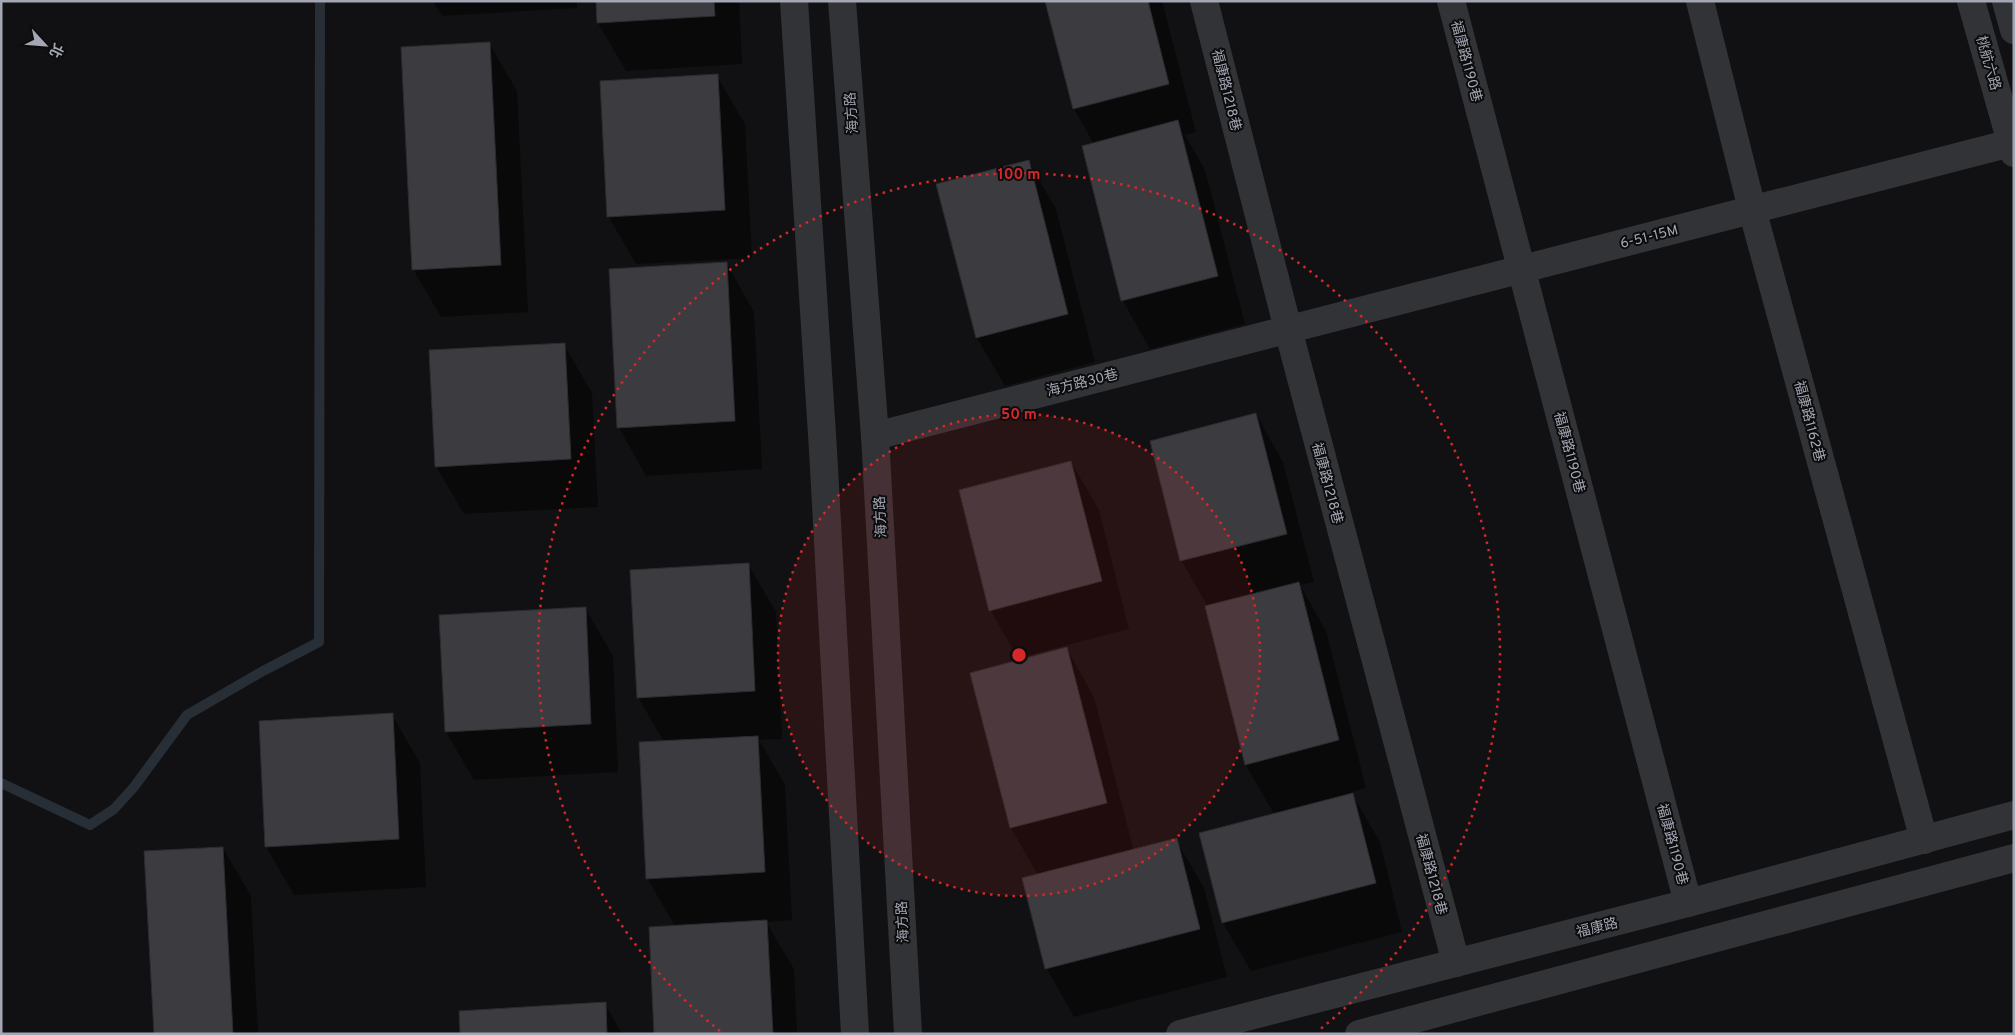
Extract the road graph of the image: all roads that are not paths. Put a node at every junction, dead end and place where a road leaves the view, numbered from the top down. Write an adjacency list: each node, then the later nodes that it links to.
1 (794, 1): 19 (street)
2 (842, 1): 13 (street, 海方路)
3 (1204, 1): 12 (street, 福康路1218巷)
4 (1451, 1): 11 (street, 福康路1190巷)
5 (1700, 1): 10 (street, 福康路1162巷)
6 (1971, 1): 9 (street, 桃航六路)
7 (2006, 1): 8 (street)
8 (2014, 30)
9 (2012, 148): 10 (street, 6-51-15M)
10 (1752, 209): 11 (street, 6-51-15M); 15 (street, 福康路1162巷)
11 (1522, 269): 12 (street, 6-51-15M); 17 (street, 福康路1190巷)
12 (1288, 329): 13 (street, 海方路30巷); 18 (street, 福康路1218巷)
13 (876, 436): 20 (street, 海方路)
14 (2014, 815): 15 (street, 福康路)
15 (1924, 840): 17 (street, 福康路)
16 (2014, 858): 22 (street)
17 (1688, 903): 18 (street, 福康路)
18 (1456, 963): 21 (street, 福康路)
19 (855, 1034)
20 (908, 1034)
21 (1180, 1034)
22 (1359, 1034)

